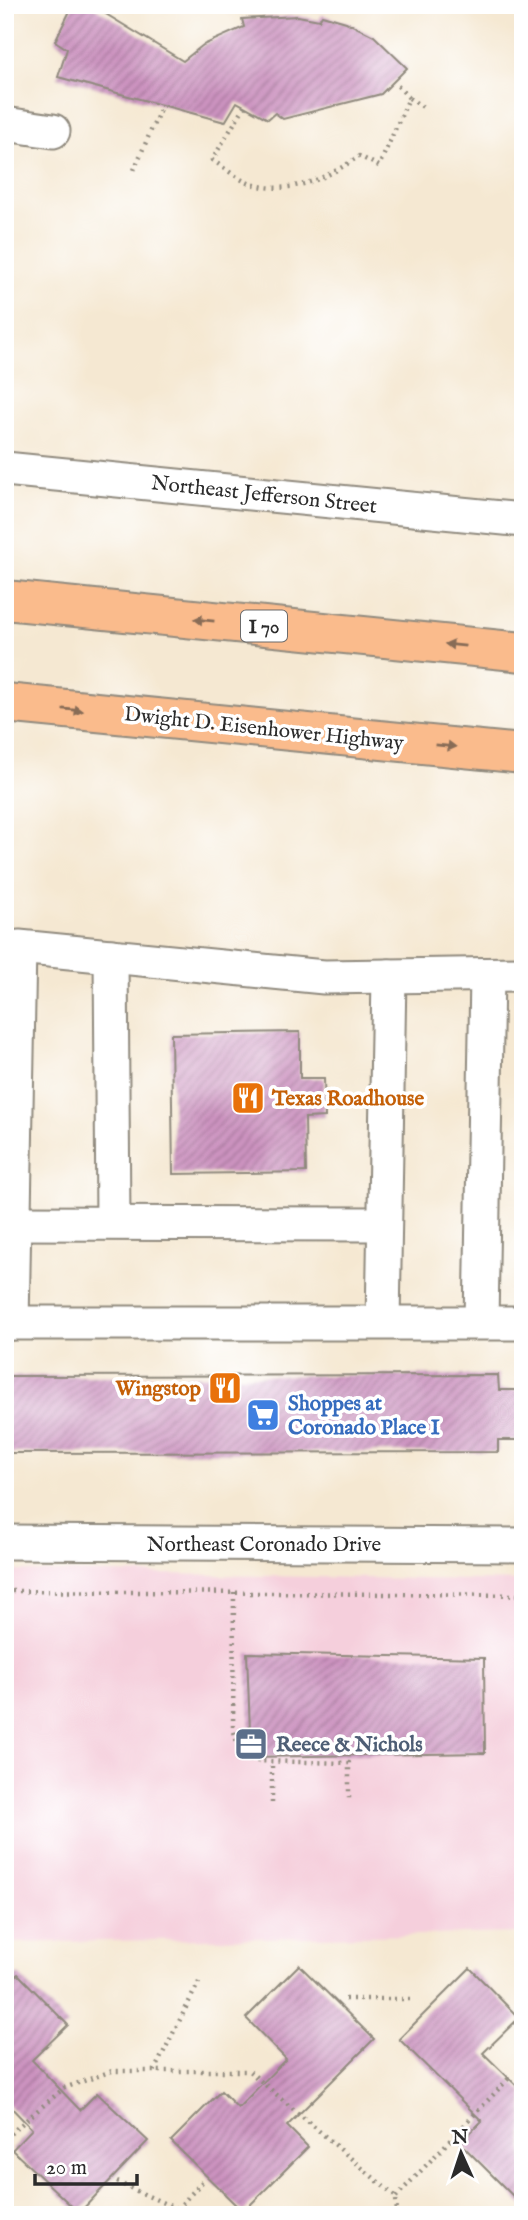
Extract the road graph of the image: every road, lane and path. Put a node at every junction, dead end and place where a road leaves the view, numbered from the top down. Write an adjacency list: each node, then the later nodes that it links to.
1 (396, 84): 2 (path)
2 (409, 98): 4 (path); 5 (path)
3 (162, 105): 8 (path)
4 (245, 106)
5 (423, 107)
6 (5, 124): 7 (street)
7 (53, 131)
8 (134, 170)
9 (5, 469): 10 (street, Northeast Jefferson Street)
10 (523, 520)
11 (5, 600): 12 (highway, I 70, one-way to 11)
12 (523, 652)
13 (5, 703): 14 (highway, Dwight D. Eisenhower Highway, one-way to 14)
14 (523, 754)
15 (111, 956): 18 (street); 19 (street); 20 (street)
16 (487, 975): 17 (street); 18 (street); 23 (street)
17 (523, 975)
18 (389, 976): 21 (street)
19 (113, 1221): 20 (street); 21 (street)
20 (14, 1223): 24 (street)
21 (384, 1224): 22 (street)
22 (383, 1322): 23 (street); 24 (street)
23 (481, 1322): 25 (street)
24 (9, 1323)
25 (523, 1323)
26 (5, 1542): 27 (street, Northeast Coronado Drive)
27 (523, 1545)
28 (5, 1591): 29 (path)
29 (234, 1592): 30 (path); 31 (path)
30 (523, 1595)
31 (272, 1762): 32 (path); 33 (path)
32 (272, 1803)
33 (349, 1803)
34 (199, 1982): 37 (path)
35 (345, 1999): 36 (path)
36 (415, 1999)
37 (154, 2071): 39 (path); 42 (path)
38 (511, 2076): 42 (path)
39 (5, 2138)
40 (203, 2181): 43 (path)
41 (117, 2182): 43 (path)
42 (396, 2197): 44 (path)
43 (177, 2212)
44 (397, 2215)

